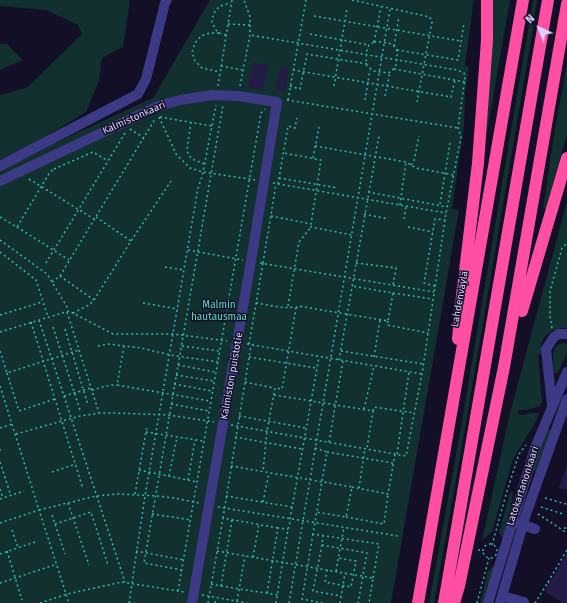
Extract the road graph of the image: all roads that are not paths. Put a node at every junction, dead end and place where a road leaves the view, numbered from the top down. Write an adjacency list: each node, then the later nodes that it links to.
1 (167, 0): 10 (street)
2 (483, 0): 7 (highway)
3 (487, 0): 7 (highway)
4 (524, 0): 18 (highway, Lahdenväylä)
5 (548, 0): 26 (highway)
6 (567, 4): 13 (highway)
7 (487, 40): 18 (highway)
8 (273, 101): 11 (street, Kalmistonkaari); 22 (street, Kalmiston puistotie)
9 (567, 158): 13 (highway)
10 (0, 166)
11 (0, 181)
12 (567, 334): 16 (street)
13 (504, 368): 27 (highway)
14 (567, 372): 16 (street, Latokartanonkaari)
15 (566, 404): 16 (street); 17 (street, Latokartanonkaari)
16 (552, 406): 17 (street); 19 (street, Latokartanonkaari)
17 (564, 417): 20 (street, Latokartanonkaari)
18 (450, 424): 25 (highway, Lahdenväylä)
19 (512, 522): 20 (street); 28 (street, Latokartanonkaari)
20 (523, 525): 21 (street); 23 (street, Latokartanonkaari)
21 (535, 529)
22 (193, 598)
23 (501, 599): 24 (street)
24 (524, 602)
25 (418, 603)
26 (444, 603)
27 (454, 603)
28 (488, 603)

